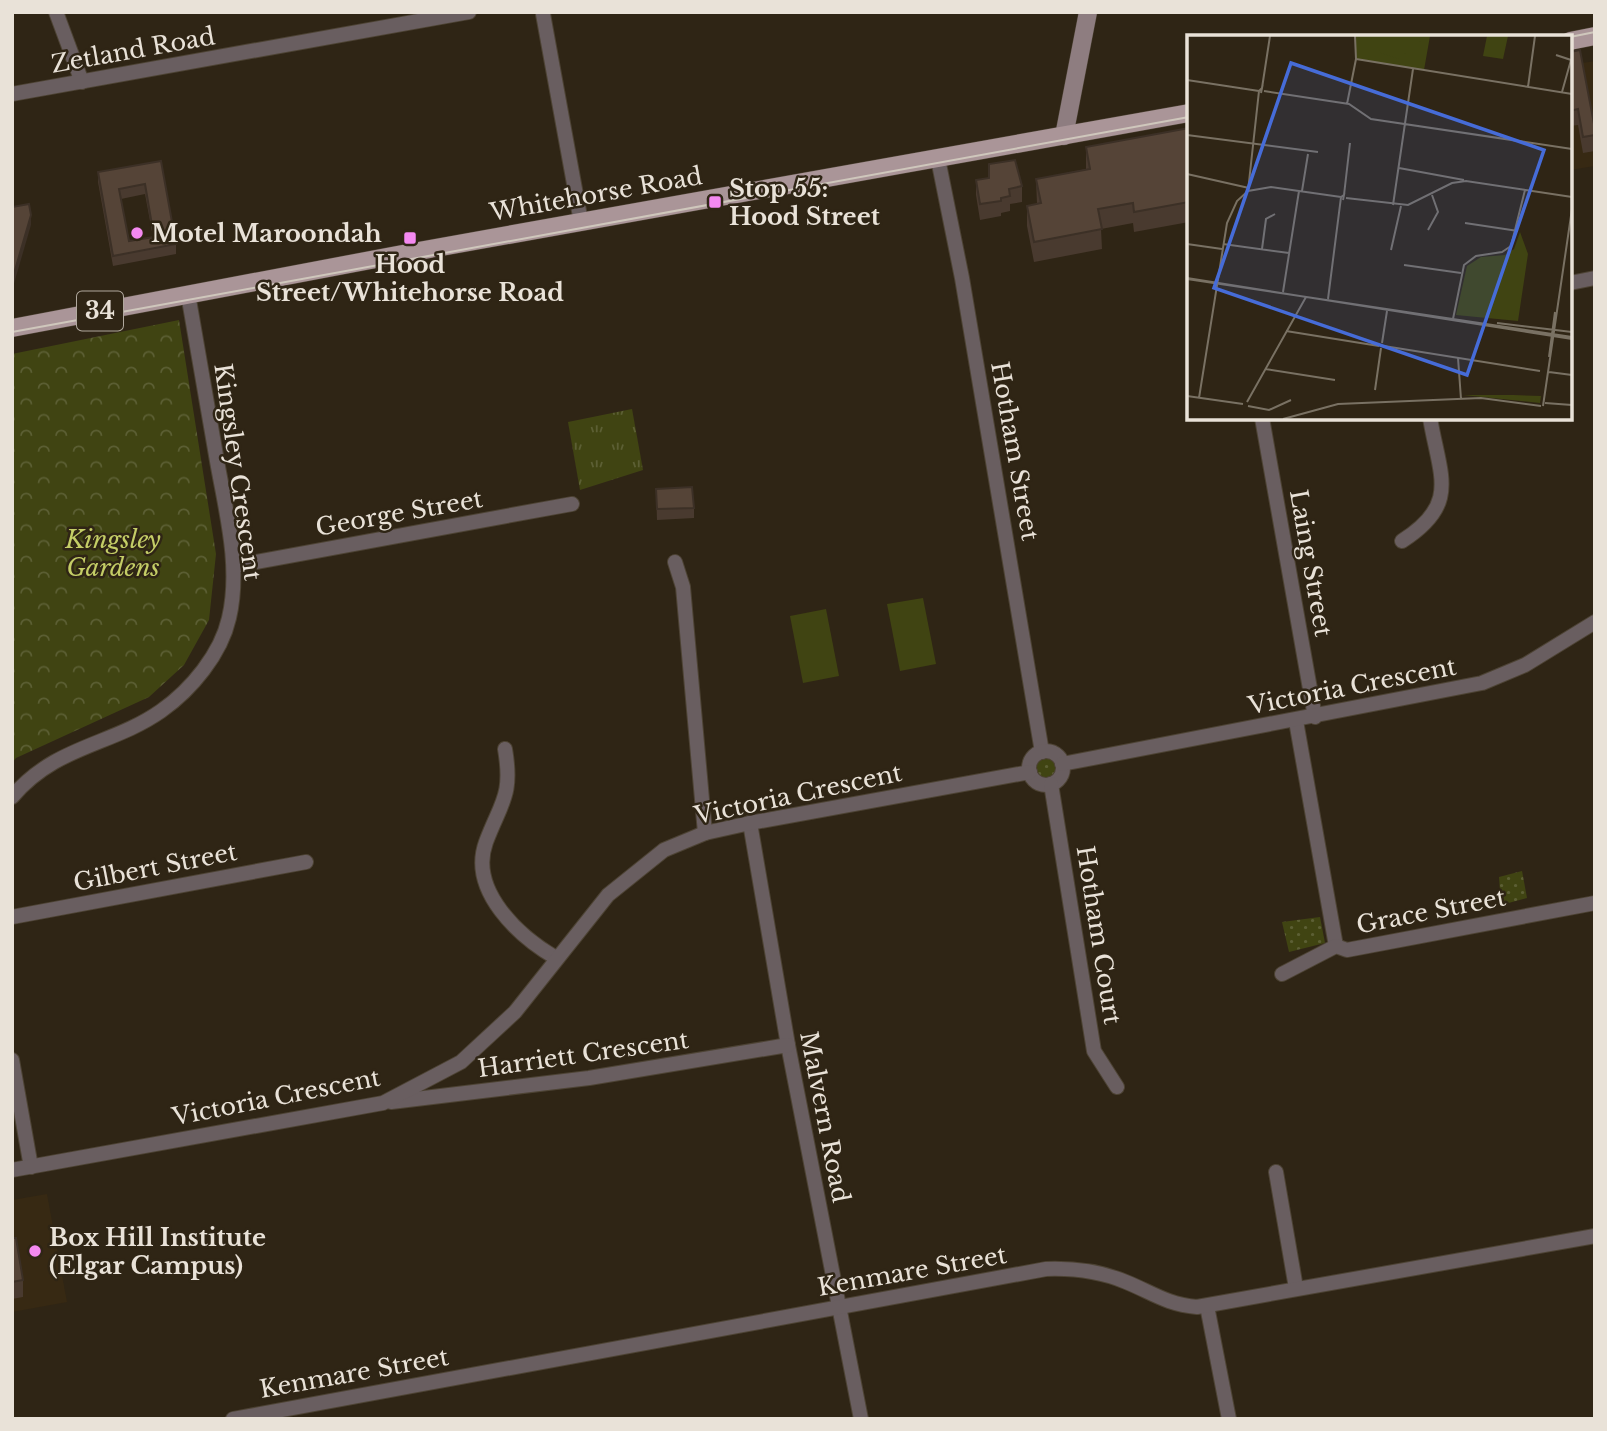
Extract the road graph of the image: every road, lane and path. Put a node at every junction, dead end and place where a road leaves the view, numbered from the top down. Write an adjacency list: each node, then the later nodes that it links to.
1 (56, 12): 7 (street)
2 (469, 12): 7 (street, Zetland Road)
3 (1088, 12): 10 (street)
4 (541, 13): 12 (street)
5 (1595, 36): 6 (main road)
6 (1572, 41)
7 (82, 82): 8 (street, Zetland Road)
8 (12, 94)
9 (1187, 113): 10 (main road, Whitehorse Road / 34)
10 (1064, 136): 11 (main road, Whitehorse Road / 34)
11 (938, 159): 12 (main road, Whitehorse Road / 34); 27 (street, Hotham Street)
12 (581, 222): 15 (main road, Whitehorse Road / 34)
13 (1595, 278): 14 (street)
14 (1572, 283)
15 (188, 294): 16 (main road, Whitehorse Road / 34); 22 (street, Kingsley Crescent)
16 (12, 328)
17 (1262, 420): 24 (street, Laing Street)
18 (1430, 420): 20 (street)
19 (572, 504): 22 (street, George Street)
20 (1402, 541)
21 (675, 562): 33 (street)
22 (233, 566): 31 (street, Kingsley Crescent)
23 (1595, 622): 24 (street, Victoria Crescent)
24 (1315, 717): 25 (street, Victoria Crescent)
25 (1296, 721): 28 (street, Victoria Crescent); 37 (street)
26 (505, 749): 38 (street)
27 (1042, 752): 28 (street); 29 (street)
28 (1062, 764): 30 (street)
29 (1030, 772): 30 (street); 32 (street, Victoria Crescent)
30 (1051, 784): 42 (street, Hotham Court)
31 (12, 797)
32 (750, 822): 33 (street, Victoria Crescent); 40 (street, Malvern Road)
33 (705, 833): 38 (street, Victoria Crescent)
34 (306, 862): 36 (street, Gilbert Street)
35 (1595, 903): 37 (street, Grace Street)
36 (12, 917)
37 (1336, 946): 39 (street, Grace Street)
38 (556, 958): 43 (street, Victoria Crescent)
39 (1282, 974)
40 (788, 1045): 43 (street, Harriett Crescent); 50 (street, Malvern Road)
41 (12, 1060): 44 (street)
42 (1117, 1087)
43 (383, 1103): 44 (street, Victoria Crescent)
44 (30, 1167): 45 (street, Victoria Crescent)
45 (12, 1170)
46 (1276, 1172): 48 (street)
47 (1595, 1237): 48 (street, Kenmare Street)
48 (1296, 1288): 49 (street, Kenmare Street)
49 (1207, 1306): 50 (street, Kenmare Street); 53 (street)
50 (839, 1307): 51 (street, Kenmare Street); 52 (street, Malvern Road)
51 (233, 1419)
52 (861, 1419)
53 (1229, 1419)

